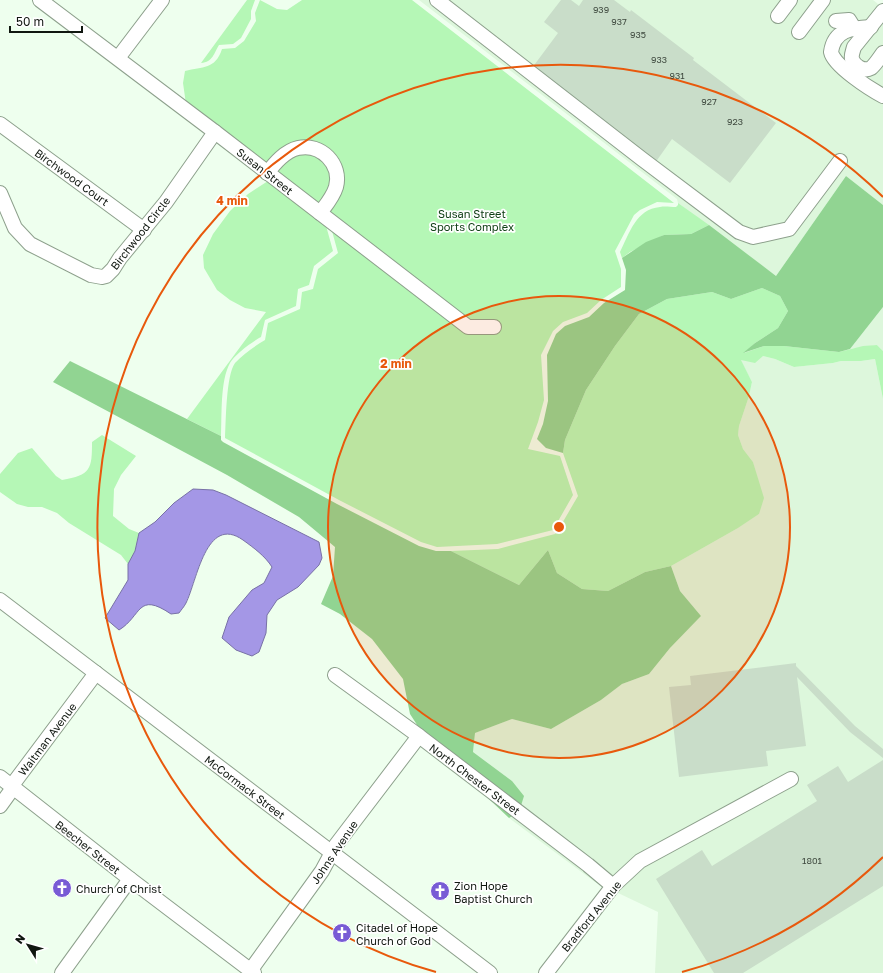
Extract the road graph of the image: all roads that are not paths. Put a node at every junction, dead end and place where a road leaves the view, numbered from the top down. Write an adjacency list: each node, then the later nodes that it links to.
1 (40, 0): 12 (street, Susan Street)
2 (162, 0): 12 (street)
3 (437, 0): 16 (street)
4 (790, 0): 7 (street)
5 (823, 0): 10 (street)
6 (882, 13): 9 (street)
7 (778, 16)
8 (836, 21): 9 (street)
9 (864, 29): 11 (street); 13 (street)
10 (799, 32)
11 (883, 53)
12 (118, 58): 15 (street, Susan Street)
13 (883, 96)
14 (0, 124): 20 (street, Birchwood Court)
15 (215, 132): 17 (street, Susan Street); 20 (street, Birchwood Circle)
16 (840, 161)
17 (268, 173): 19 (street, Susan Street); 19 (street)
18 (0, 193): 20 (street, Birchwood Circle)
19 (320, 213): 21 (street, Susan Street)
20 (144, 230)
21 (494, 327)
22 (0, 600): 23 (street, McCormack Street)
23 (96, 674): 28 (street, Waitman Avenue); 30 (street, McCormack Street)
24 (335, 675): 25 (street, North Chester Street)
25 (419, 736): 30 (street, Johns Avenue); 32 (street, North Chester Street)
26 (0, 778): 28 (street, Beecher Street)
27 (792, 779): 32 (street, Bradford Avenue)
28 (13, 788): 29 (street, Waitman Avenue); 31 (street, Beecher Street)
29 (0, 806)
30 (332, 853): 33 (street, Johns Avenue); 35 (street, McCormack Street)
31 (130, 879): 33 (street, Beecher Street); 34 (street)
32 (613, 886): 36 (street, Bradford Avenue)
33 (249, 971)
34 (62, 973)
35 (490, 973)
36 (546, 973)

